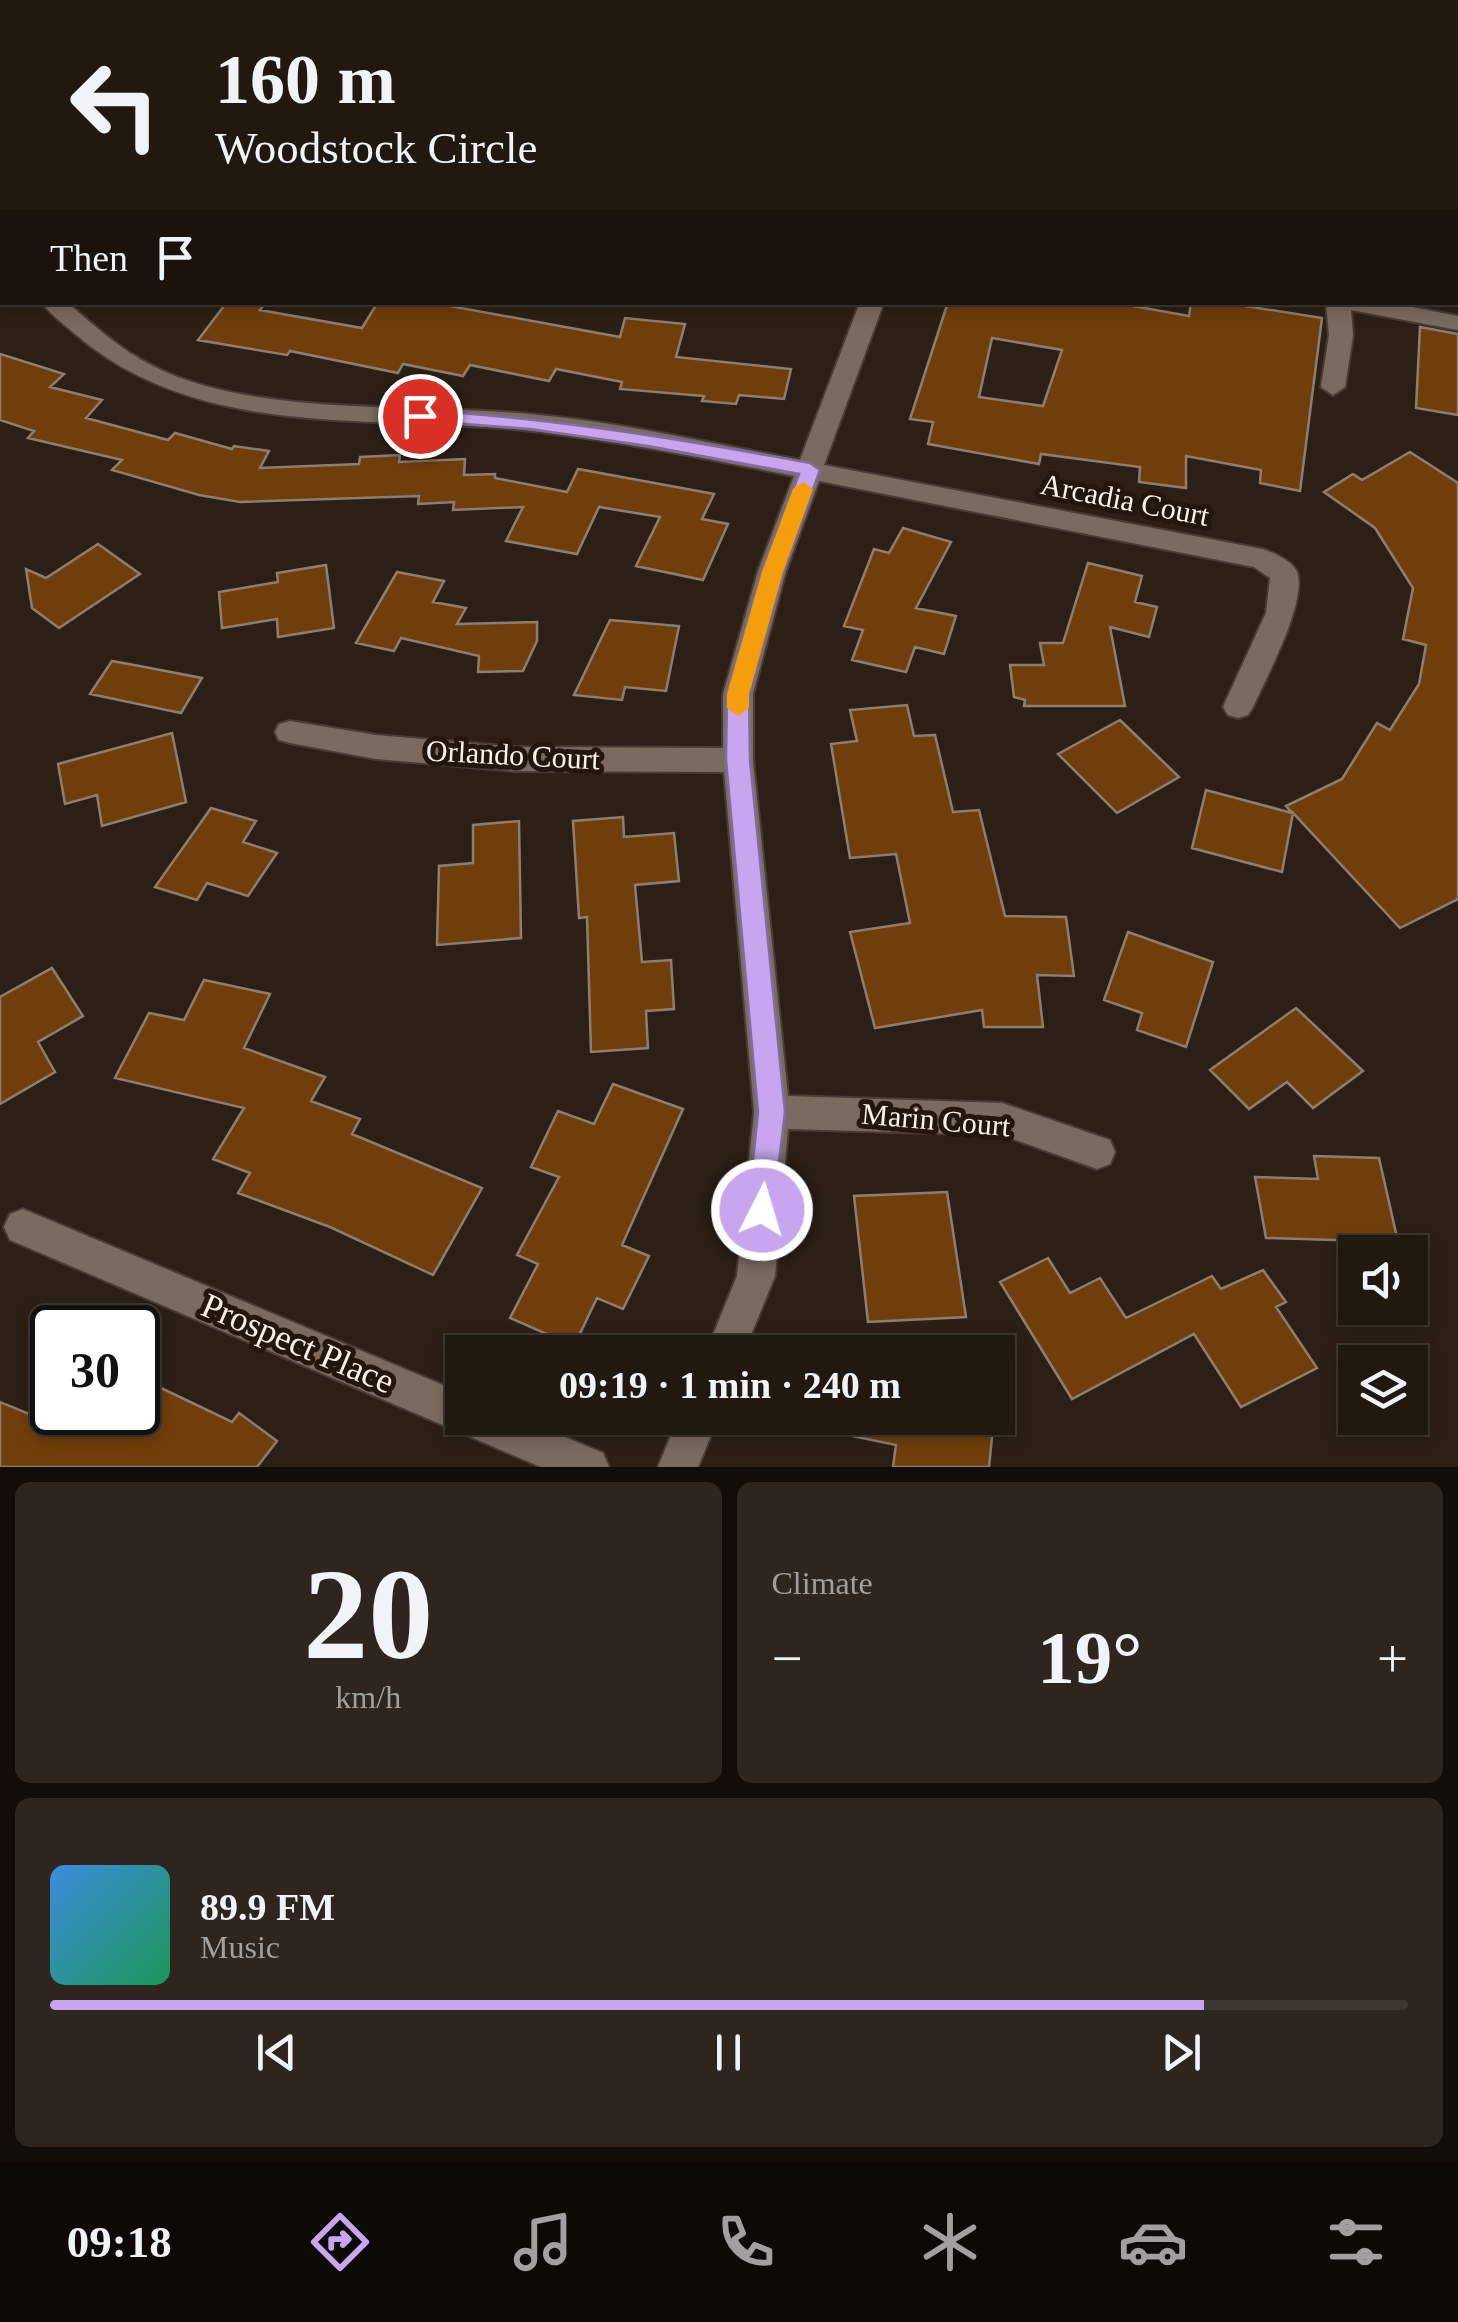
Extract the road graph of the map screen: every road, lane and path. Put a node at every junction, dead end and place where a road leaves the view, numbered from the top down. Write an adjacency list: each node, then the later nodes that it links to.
1 (56, 305): 7 (street)
2 (871, 305): 7 (street)
3 (1341, 305): 6 (street)
4 (1358, 305): 5 (street)
5 (1458, 323)
6 (1333, 387)
7 (810, 470): 8 (street, Arcadia Court); 10 (street)
8 (1238, 706)
9 (290, 732): 10 (street, Orlando Court)
10 (738, 760): 11 (street)
11 (772, 1112): 12 (street, Marin Court); 14 (street)
12 (1097, 1152)
13 (23, 1227): 15 (street, Prospect Place)
14 (732, 1335)
15 (445, 1406)
16 (514, 1435): 18 (street)
17 (691, 1435): 19 (street)
18 (590, 1467)
19 (678, 1467)

